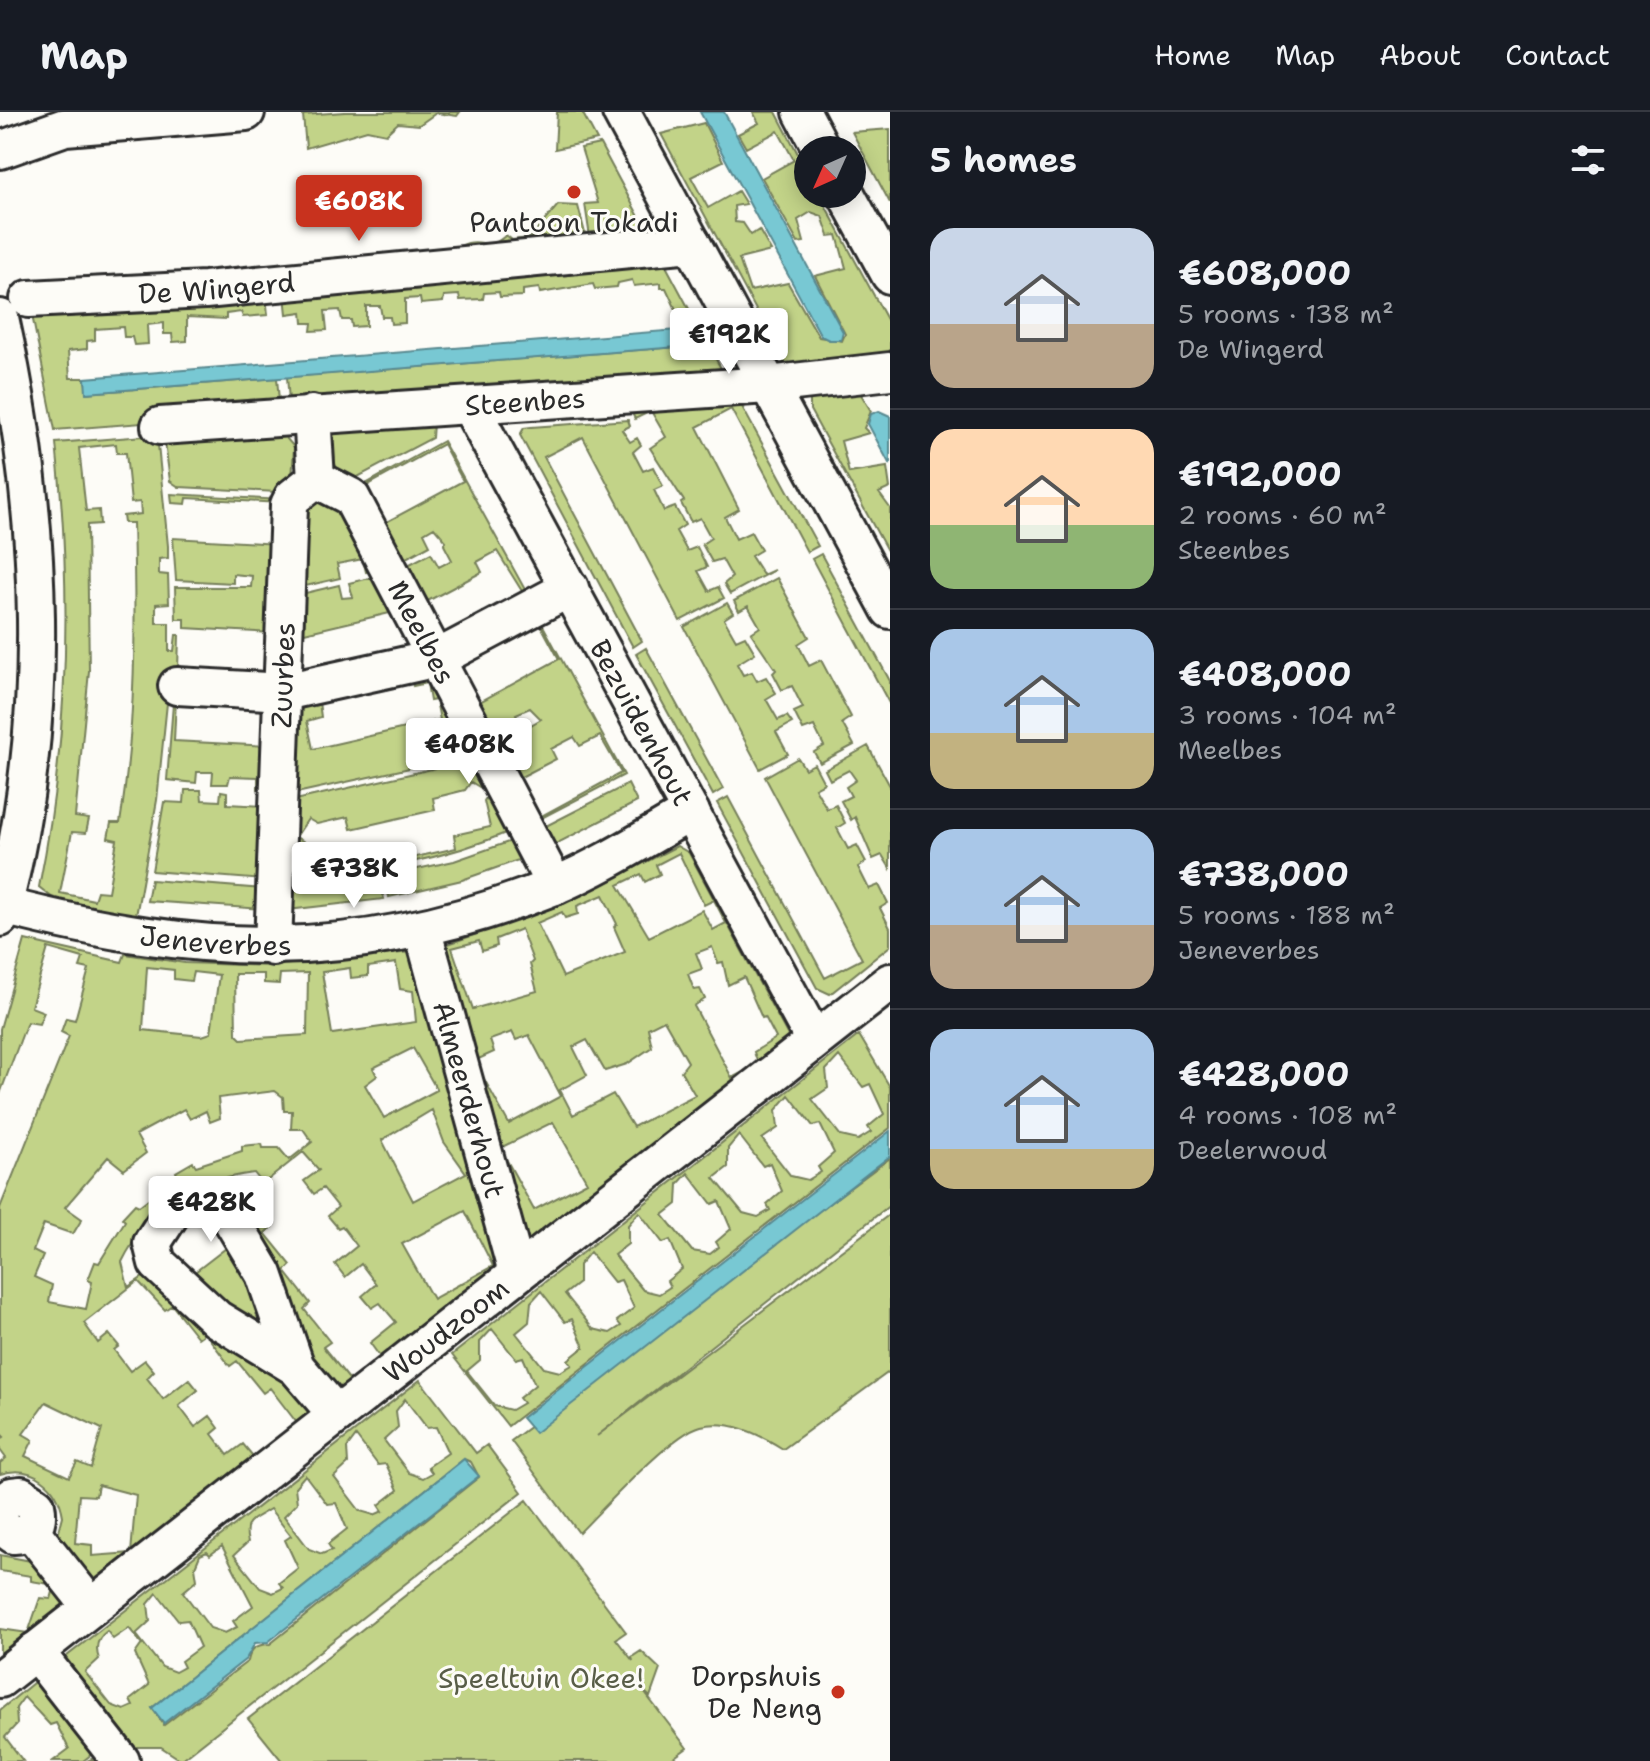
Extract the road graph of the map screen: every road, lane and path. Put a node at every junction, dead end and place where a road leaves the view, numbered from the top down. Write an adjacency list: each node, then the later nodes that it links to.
1 (246, 112): 5 (street)
2 (621, 112): 7 (street)
3 (802, 112): 4 (street)
4 (815, 136)
5 (0, 150)
6 (854, 208): 8 (street)
7 (692, 243): 9 (street, De Wingerd); 11 (street)
8 (890, 275)
9 (15, 309): 23 (street)
10 (890, 371): 11 (street, Steenbes)
11 (768, 385): 12 (street, Steenbes); 17 (street)
12 (470, 406): 13 (street, Steenbes); 16 (street, Bezuidenhout)
13 (312, 414): 14 (street, Steenbes); 15 (street)
14 (160, 426)
15 (316, 479): 18 (street, Meelbes); 20 (street, Zuurbes)
16 (570, 588): 18 (street); 21 (street, Bezuidenhout)
17 (890, 610)
18 (438, 658): 20 (street); 22 (street, Meelbes)
19 (177, 686): 20 (street)
20 (284, 692): 25 (street, Zuurbes)
21 (691, 812): 22 (street, Jeneverbes); 27 (street, Bezuidenhout)
22 (555, 886): 24 (street, Jeneverbes)
23 (2, 912): 25 (street, Jeneverbes)
24 (422, 928): 25 (street, Jeneverbes); 28 (street, Almeerderhout)
25 (273, 947)
26 (890, 982): 27 (street, Woudzoom)
27 (814, 1040): 28 (street, Woudzoom)
28 (517, 1273): 30 (street, Woudzoom)
29 (296, 1367): 29 (street); 30 (street)
30 (337, 1415): 33 (street, Woudzoom)
31 (0, 1506): 32 (street)
32 (16, 1528): 33 (street)
33 (91, 1607): 34 (street, Woudzoom)
34 (35, 1651): 35 (street, Woudzoom); 36 (street)
35 (0, 1679)
36 (121, 1761)

